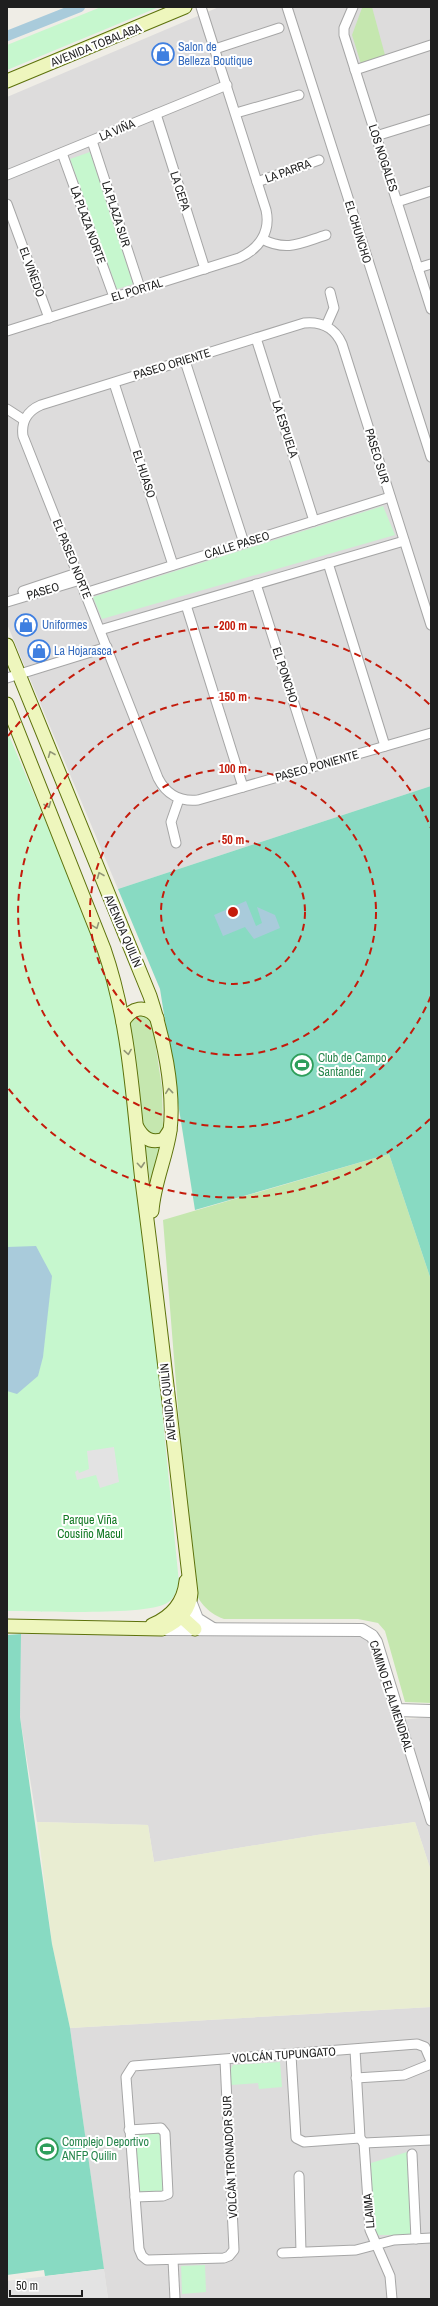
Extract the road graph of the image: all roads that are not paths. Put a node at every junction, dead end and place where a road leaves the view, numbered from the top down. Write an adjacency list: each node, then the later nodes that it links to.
1 (185, 7): 9 (main road, AVENIDA TOBALABA)
2 (201, 7): 7 (street, EL PORTAL)
3 (287, 7): 41 (street, EL CHUNCHO)
4 (353, 7): 8 (street, LOS NOGALES)
5 (279, 28): 7 (street)
6 (431, 45): 8 (street)
7 (215, 49): 10 (street, EL PORTAL)
8 (355, 70): 15 (street, LOS NOGALES)
9 (7, 81)
10 (227, 85): 12 (street, EL PORTAL); 13 (street, LA VIÑA)
11 (299, 95): 12 (street)
12 (236, 113): 20 (street, EL PORTAL)
13 (156, 114): 16 (street, LA VIÑA); 28 (street, LA CEPA)
14 (431, 119): 15 (street)
15 (376, 136): 22 (street, LOS NOGALES)
16 (92, 141): 17 (street, LA VIÑA); 29 (street, LA PLAZA SUR)
17 (62, 153): 19 (street, LA VIÑA); 31 (street, LA PLAZA NORTE)
18 (319, 160): 20 (street, LA PARRA)
19 (7, 175)
20 (257, 182): 25 (street, EL PORTAL)
21 (431, 191): 22 (street)
22 (397, 202): 27 (street, LOS NOGALES)
23 (7, 204): 33 (street, EL VIÑEDO)
24 (326, 235): 25 (street)
25 (262, 239): 28 (street, EL PORTAL)
26 (431, 264): 27 (street)
27 (418, 268): 32 (street, LOS NOGALES)
28 (205, 269): 29 (street, EL PORTAL)
29 (140, 288): 31 (street, EL PORTAL)
30 (330, 292): 34 (street)
31 (114, 297): 33 (street, EL PORTAL)
32 (431, 309)
33 (49, 318): 35 (street, EL PORTAL)
34 (326, 326): 36 (street, PASEO ORIENTE); 42 (street, PASEO SUR)
35 (7, 331)
36 (256, 338): 37 (street, PASEO ORIENTE); 43 (street, LA ESPUELA)
37 (185, 361): 38 (street, PASEO ORIENTE); 45 (street)
38 (114, 383): 40 (street, PASEO ORIENTE); 47 (street, EL HUASO)
39 (7, 409): 40 (street)
40 (24, 420): 48 (street, EL PASEO NORTE)
41 (431, 457)
42 (390, 497): 43 (street, CALLE PASEO); 44 (street, PASEO SUR)
43 (314, 521): 45 (street, CALLE PASEO)
44 (404, 541): 46 (street); 54 (street, PASEO SUR)
45 (244, 542): 47 (street, CALLE PASEO)
46 (328, 563): 49 (street); 61 (street)
47 (173, 565): 50 (street, CALLE PASEO)
48 (78, 576): 50 (street, EL PASEO NORTE); 51 (street, PASEO); 52 (street, PASEO)
49 (256, 584): 53 (street); 62 (street, EL PONCHO)
50 (85, 593): 55 (street, EL PASEO NORTE)
51 (7, 596)
52 (7, 602)
53 (186, 605): 55 (street); 63 (street)
54 (431, 625)
55 (100, 630): 57 (street, EL PASEO NORTE)
56 (7, 645): 58 (main road, AVENIDA QUILÍN)
57 (107, 647): 58 (street); 64 (street, EL PASEO NORTE)
58 (13, 676): 66 (main road, AVENIDA QUILÍN, one-way to 58)
59 (7, 704): 67 (main road, AVENIDA QUILÍN, one-way to 67)
60 (431, 733): 61 (street, PASEO PONIENTE)
61 (385, 746): 62 (street, PASEO PONIENTE)
62 (314, 766): 63 (street, PASEO PONIENTE)
63 (243, 787): 64 (street, PASEO PONIENTE)
64 (179, 799): 65 (street)
65 (176, 843)
66 (157, 1018): 67 (main road); 69 (main road, AVENIDA QUILÍN, one-way to 66)
67 (123, 1022): 68 (main road, AVENIDA QUILÍN, one-way to 68)
68 (137, 1127): 69 (main road); 70 (main road, AVENIDA QUILÍN, one-way to 70)
69 (170, 1130): 70 (main road, AVENIDA QUILÍN)
70 (150, 1230): 71 (main road, AVENIDA QUILÍN)
71 (188, 1574): 72 (main road, AVENIDA QUILÍN); 73 (main road, AVENIDA QUILÍN)
72 (190, 1601): 73 (main road, AVENIDA QUILÍN); 78 (street, AVENIDA QUILÍN)
73 (180, 1611): 75 (main road, AVENIDA QUILÍN); 76 (main road, AVENIDA QUILÍN); 77 (main road)
74 (7, 1626): 75 (main road, AVENIDA QUILÍN)
75 (136, 1629): 76 (main road, AVENIDA QUILÍN)
76 (162, 1629): 77 (street, CAMINO EL ALMENDRAL)
77 (195, 1629): 78 (street, CAMINO EL ALMENDRAL)
78 (214, 1629): 79 (street, CAMINO EL ALMENDRAL)
79 (397, 1710): 80 (street); 81 (street, CAMINO EL ALMENDRAL)
80 (431, 1711)
81 (431, 1821)
82 (355, 2050): 83 (street, VOLCÁN TUPUNGATO); 85 (street, VOLCÁN TUPUNGATO); 87 (street, LLAIMA)
83 (291, 2055): 84 (street, VOLCÁN TUPUNGATO); 89 (street)
84 (226, 2060): 88 (street, VOLCÁN TUPUNGATO); 99 (street, VOLCÁN TRONADOR SUR)
85 (431, 2061)
86 (431, 2064): 87 (street)
87 (356, 2078): 89 (street, LLAIMA)
88 (129, 2130): 93 (street); 93 (street)
89 (362, 2140): 90 (street); 96 (street, LLAIMA)
90 (431, 2140)
91 (412, 2154): 95 (street)
92 (299, 2176): 97 (street)
93 (135, 2197): 99 (street)
94 (431, 2238): 95 (street)
95 (416, 2239): 96 (street)
96 (376, 2245): 97 (street); 101 (street, LLAIMA)
97 (301, 2252): 98 (street)
98 (282, 2253)
99 (173, 2260): 100 (street)
100 (176, 2299)
101 (392, 2299)

